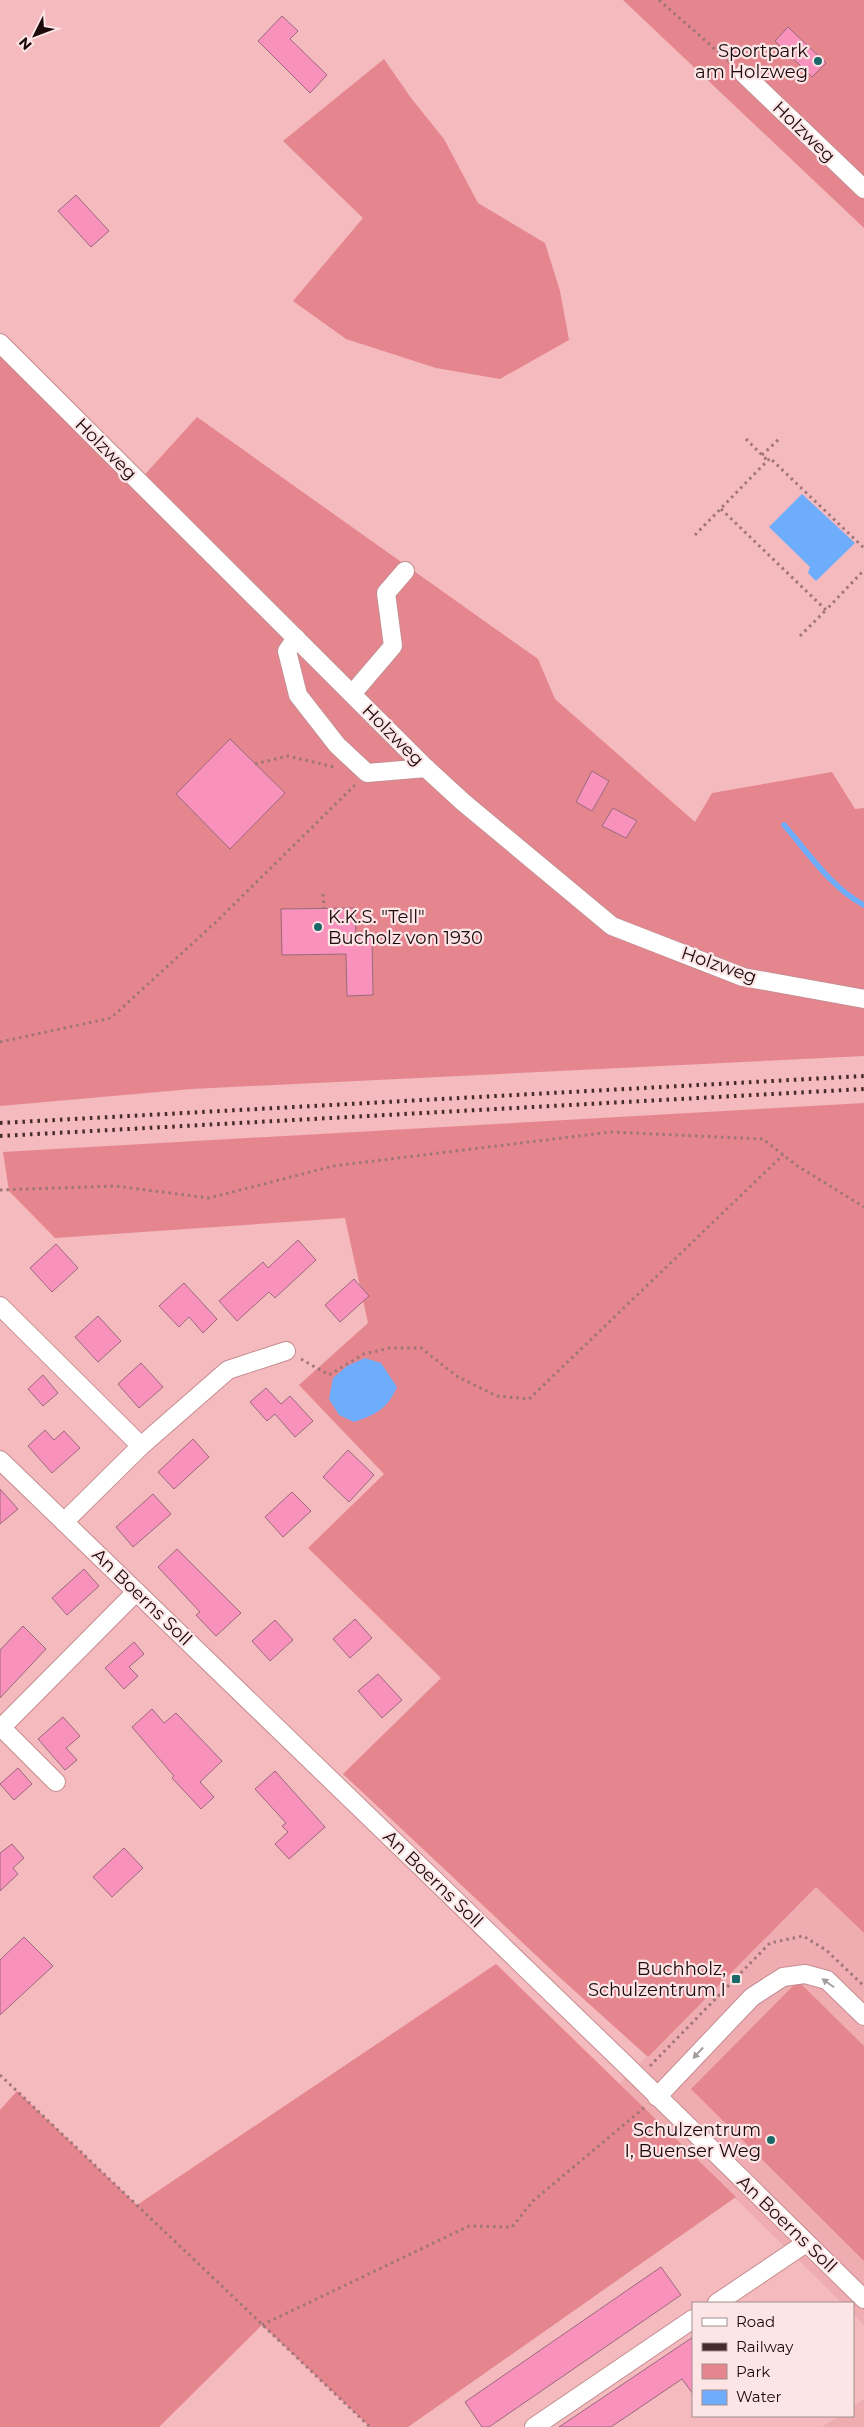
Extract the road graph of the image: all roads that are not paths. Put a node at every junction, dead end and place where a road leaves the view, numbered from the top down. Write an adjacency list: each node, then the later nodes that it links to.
1 (744, 74): 2 (street, Holzweg)
2 (864, 189)
3 (0, 343): 5 (street, Holzweg)
4 (405, 571): 6 (street)
5 (296, 638): 6 (street, Holzweg); 7 (street)
6 (352, 694): 7 (street, Holzweg)
7 (426, 768): 8 (street, Holzweg)
8 (864, 999)
9 (0, 1306): 11 (street)
10 (286, 1351): 11 (street)
11 (141, 1446): 13 (street)
12 (0, 1460): 13 (street, An Boerns Soll)
13 (64, 1522): 14 (street, An Boerns Soll)
14 (136, 1592): 15 (street); 18 (street, An Boerns Soll)
15 (1, 1729): 16 (street)
16 (56, 1782)
17 (864, 2016): 18 (street, one-way to 18)
18 (658, 2097): 19 (street, An Boerns Soll)
19 (806, 2243): 20 (street, An Boerns Soll); 21 (street)
20 (864, 2299)
21 (718, 2302)
22 (692, 2320): 23 (street)
23 (534, 2427)

